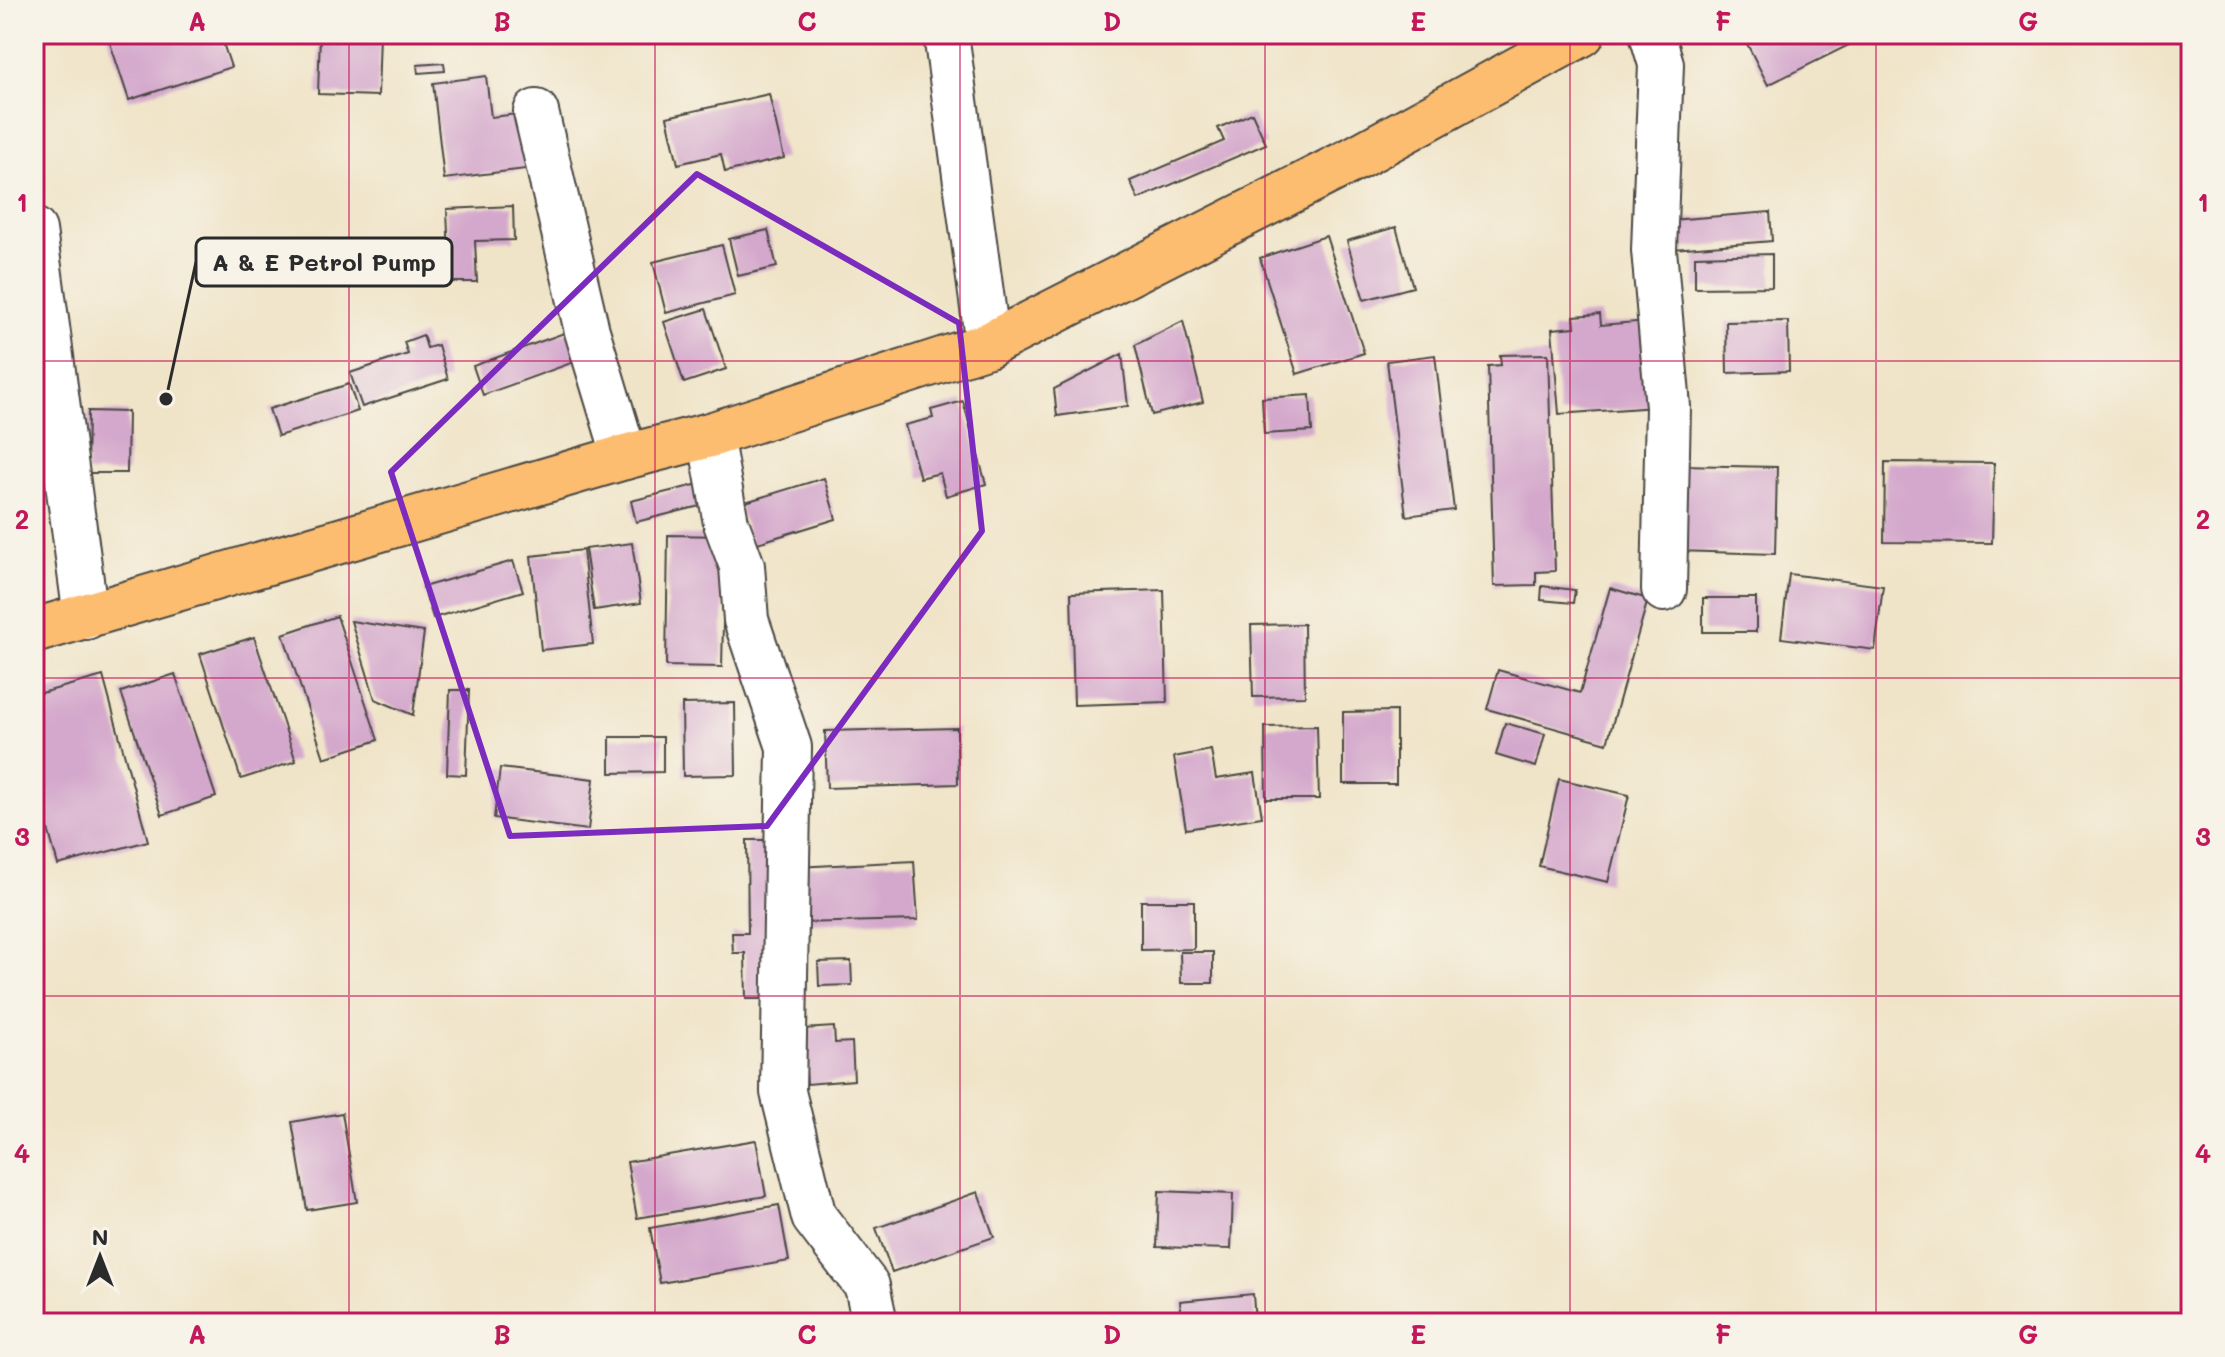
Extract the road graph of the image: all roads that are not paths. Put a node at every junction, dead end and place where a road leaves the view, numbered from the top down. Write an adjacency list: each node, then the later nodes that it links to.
1 (946, 34): 6 (street)
2 (1582, 34): 6 (highway)
3 (1652, 34): 9 (street)
4 (536, 112): 8 (street)
5 (34, 230): 10 (street)
6 (988, 345): 7 (highway)
7 (710, 435): 8 (highway); 12 (street)
8 (625, 457): 10 (highway)
9 (1664, 589)
10 (86, 617): 11 (highway)
11 (34, 631)
12 (875, 1323)

